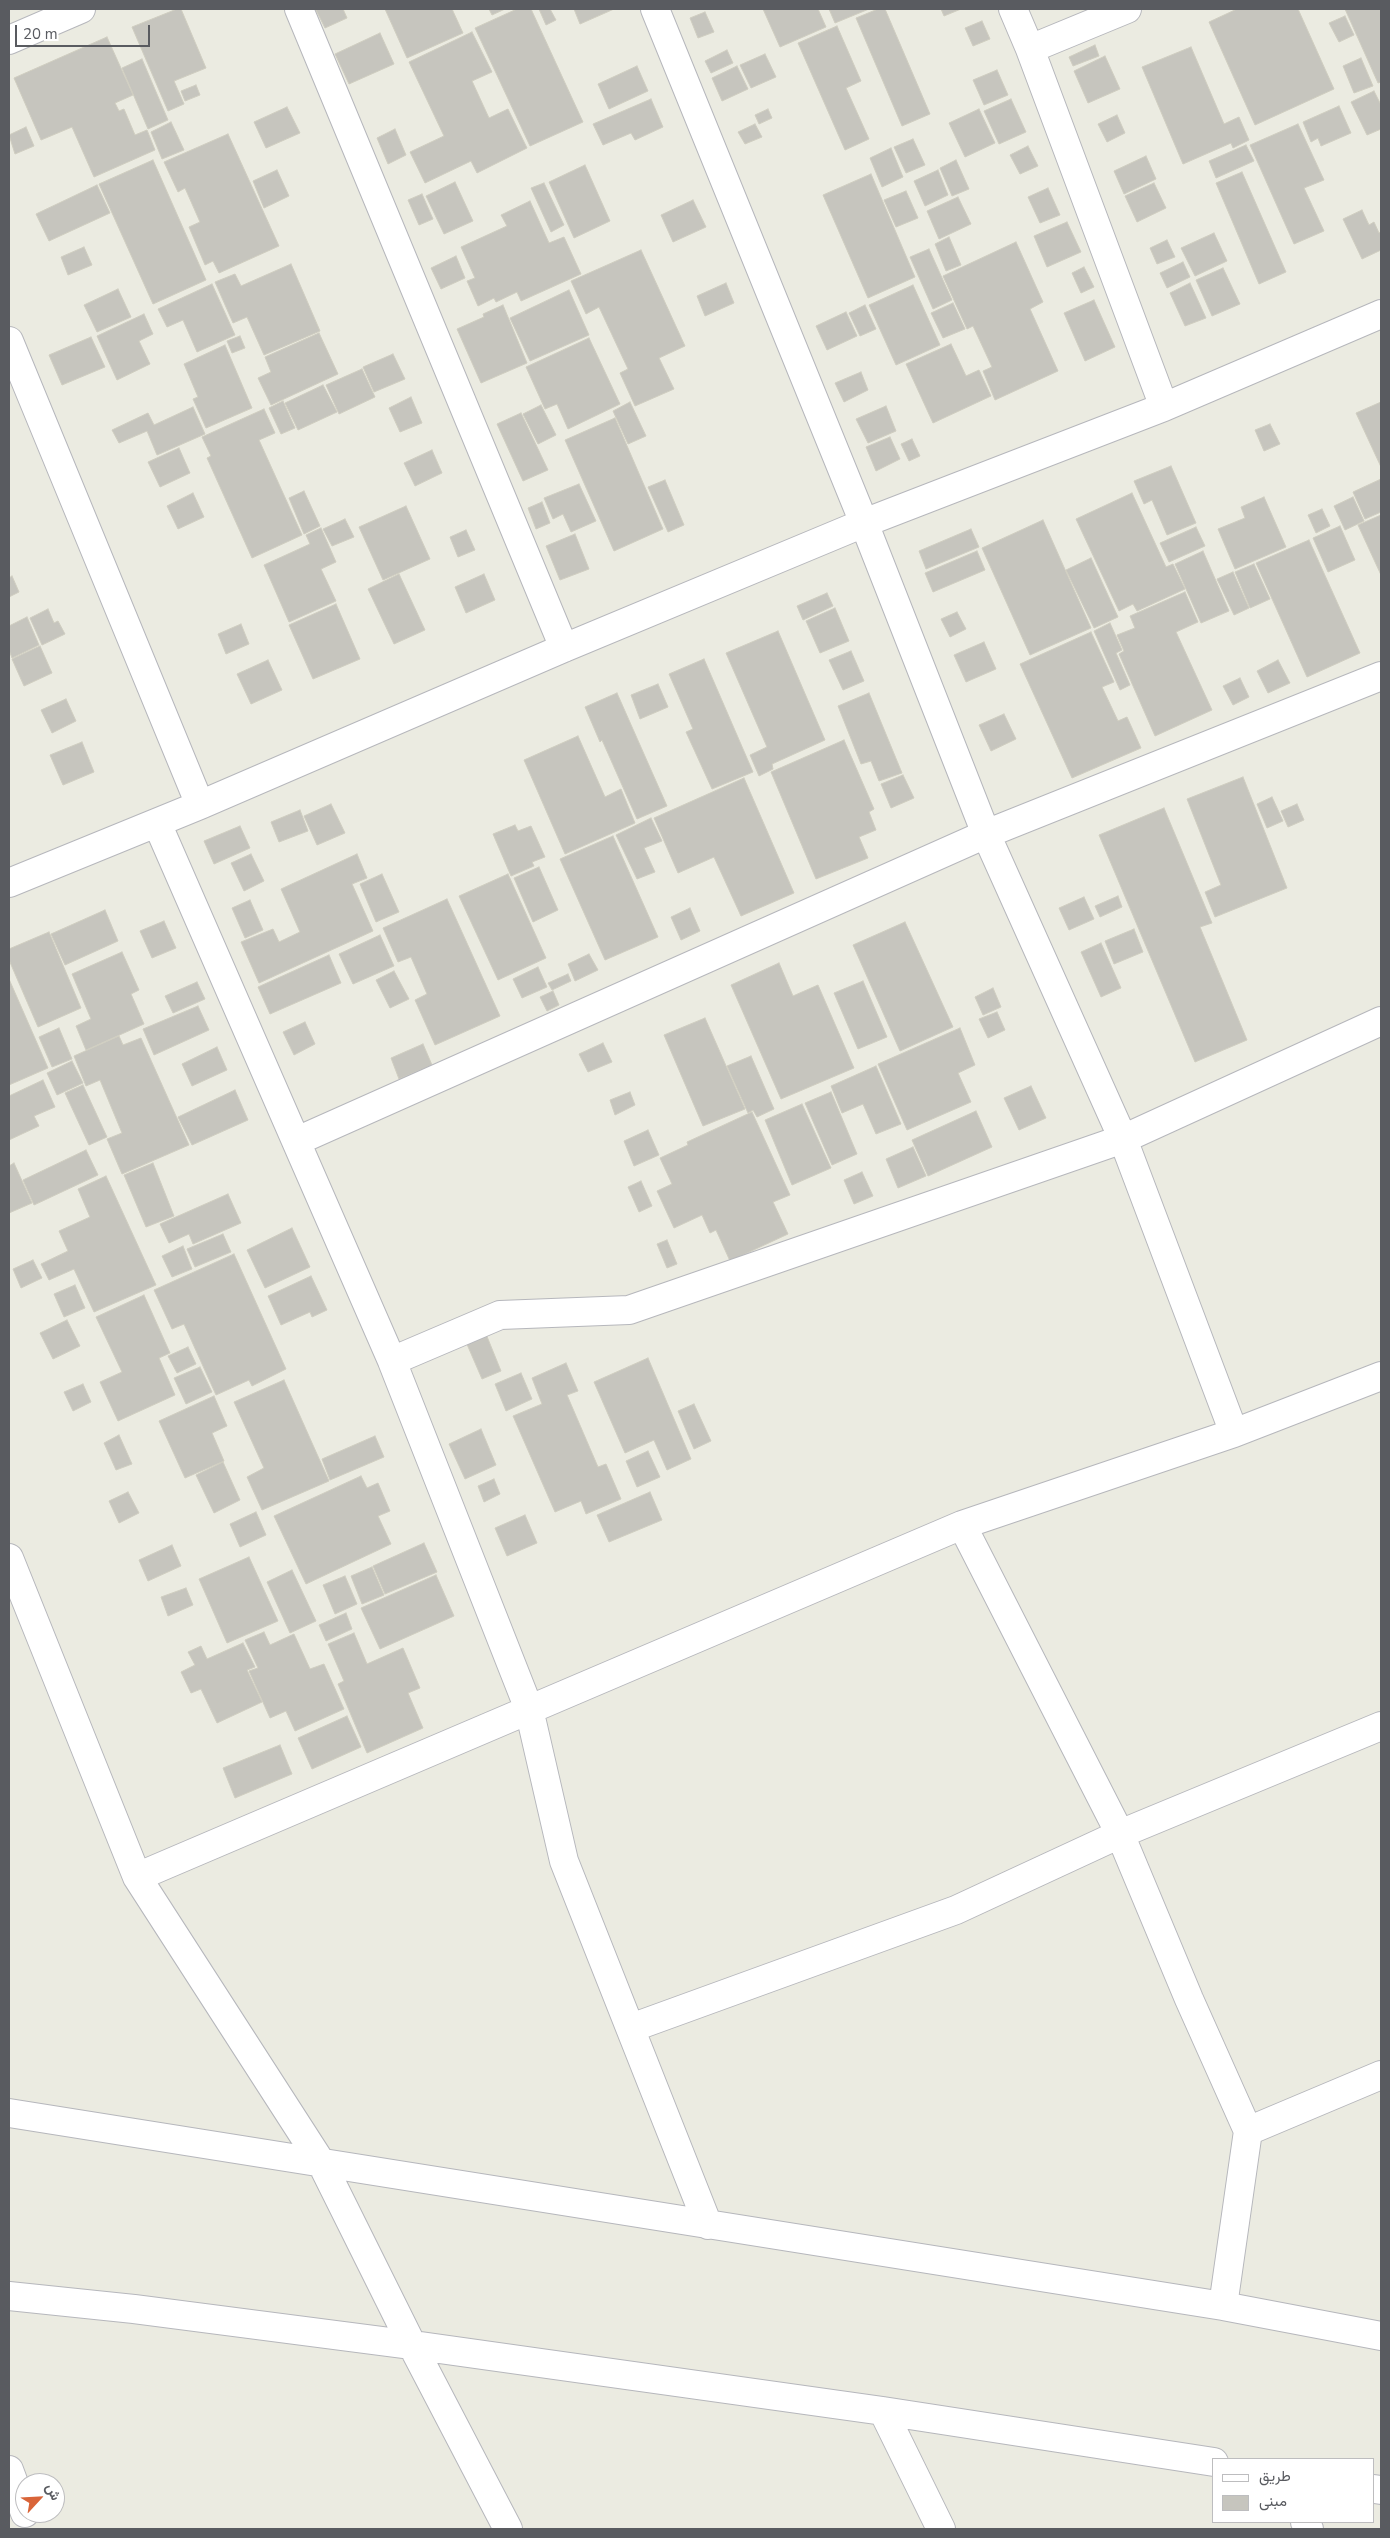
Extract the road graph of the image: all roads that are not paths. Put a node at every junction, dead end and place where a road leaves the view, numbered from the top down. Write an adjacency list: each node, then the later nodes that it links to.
1 (81, 9): 6 (street)
2 (299, 9): 12 (street)
3 (655, 9): 11 (street)
4 (1013, 9): 7 (street)
5 (1127, 9): 7 (street)
6 (9, 40)
7 (1030, 49): 10 (street)
8 (1381, 314): 10 (street)
9 (9, 341): 14 (street)
10 (1164, 407): 11 (street)
11 (864, 524): 12 (street); 16 (street)
12 (564, 648): 14 (street)
13 (1381, 676): 16 (street)
14 (200, 805): 15 (street)
15 (157, 822): 17 (street); 20 (street)
16 (986, 834): 19 (street); 20 (street)
17 (9, 883)
18 (1381, 1021): 19 (street)
19 (1123, 1139): 21 (street); 23 (street)
20 (297, 1141): 21 (street)
21 (392, 1361): 26 (street)
22 (1381, 1376): 23 (street)
23 (1234, 1433): 24 (street)
24 (962, 1525): 26 (street); 28 (street)
25 (9, 1558): 29 (street)
26 (529, 1709): 29 (street); 30 (street)
27 (1381, 1726): 28 (street)
28 (1120, 1834): 30 (street); 33 (street)
29 (137, 1877): 34 (street)
30 (631, 2028): 35 (street)
31 (1381, 2075): 33 (street)
32 (9, 2113): 34 (street)
33 (1248, 2131): 37 (street)
34 (322, 2164): 35 (street); 39 (street)
35 (708, 2225): 37 (street)
36 (9, 2296): 39 (street)
37 (1223, 2306): 38 (street)
38 (1381, 2336)
39 (412, 2345): 40 (street); 44 (street)
40 (883, 2411): 41 (street); 45 (street)
41 (1212, 2462)
42 (9, 2470): 43 (street)
43 (15, 2486)
44 (508, 2529)
45 (941, 2529)

